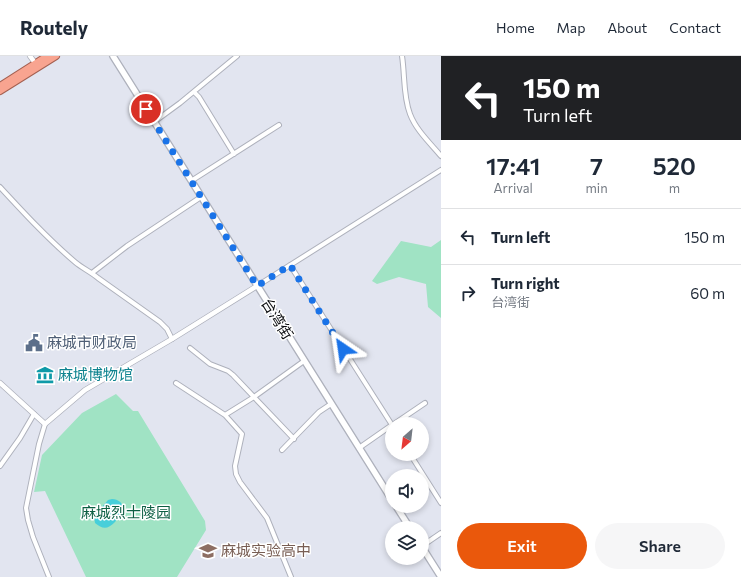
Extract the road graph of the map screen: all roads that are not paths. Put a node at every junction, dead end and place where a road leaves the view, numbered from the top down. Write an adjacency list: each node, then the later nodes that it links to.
1 (30, 56): 7 (street)
2 (47, 56): 7 (highway)
3 (56, 56): 9 (highway)
4 (113, 56): 11 (main road, 台湾街)
5 (237, 56): 10 (street)
6 (402, 56): 14 (street)
7 (35, 64): 8 (highway)
8 (0, 86)
9 (0, 91)
10 (194, 92): 11 (street); 13 (street)
11 (154, 122): 16 (main road, 台湾街)
12 (279, 126): 13 (street)
13 (234, 154): 16 (street)
14 (441, 156)
15 (441, 170): 19 (street)
16 (191, 181): 18 (main road, 台湾街)
17 (0, 187): 20 (street)
18 (201, 197): 20 (street); 21 (main road, 台湾街)
19 (290, 265): 21 (street); 32 (street)
20 (92, 273): 22 (street)
21 (257, 286): 22 (street); 24 (main road, 台湾街)
22 (172, 339): 34 (street)
23 (190, 348): 27 (street)
24 (304, 361): 27 (street); 29 (main road, 台湾街)
25 (0, 383): 30 (street)
26 (176, 383): 31 (street)
27 (254, 397): 31 (street); 36 (street)
28 (425, 403): 33 (street)
29 (331, 404): 36 (street); 37 (main road, 台湾街)
30 (34, 414): 34 (street); 40 (street)
31 (224, 415): 47 (street)
32 (388, 417)
33 (405, 417)
34 (45, 424): 46 (street)
35 (385, 430): 37 (street)
36 (294, 439): 38 (street)
37 (359, 448): 41 (main road, 台湾街)
38 (282, 450)
39 (414, 461): 42 (street)
40 (0, 466)
41 (385, 489)
42 (441, 503)
43 (441, 533): 44 (street)
44 (429, 541)
45 (429, 558): 48 (main road)
46 (49, 577)
47 (291, 577)
48 (440, 577)

